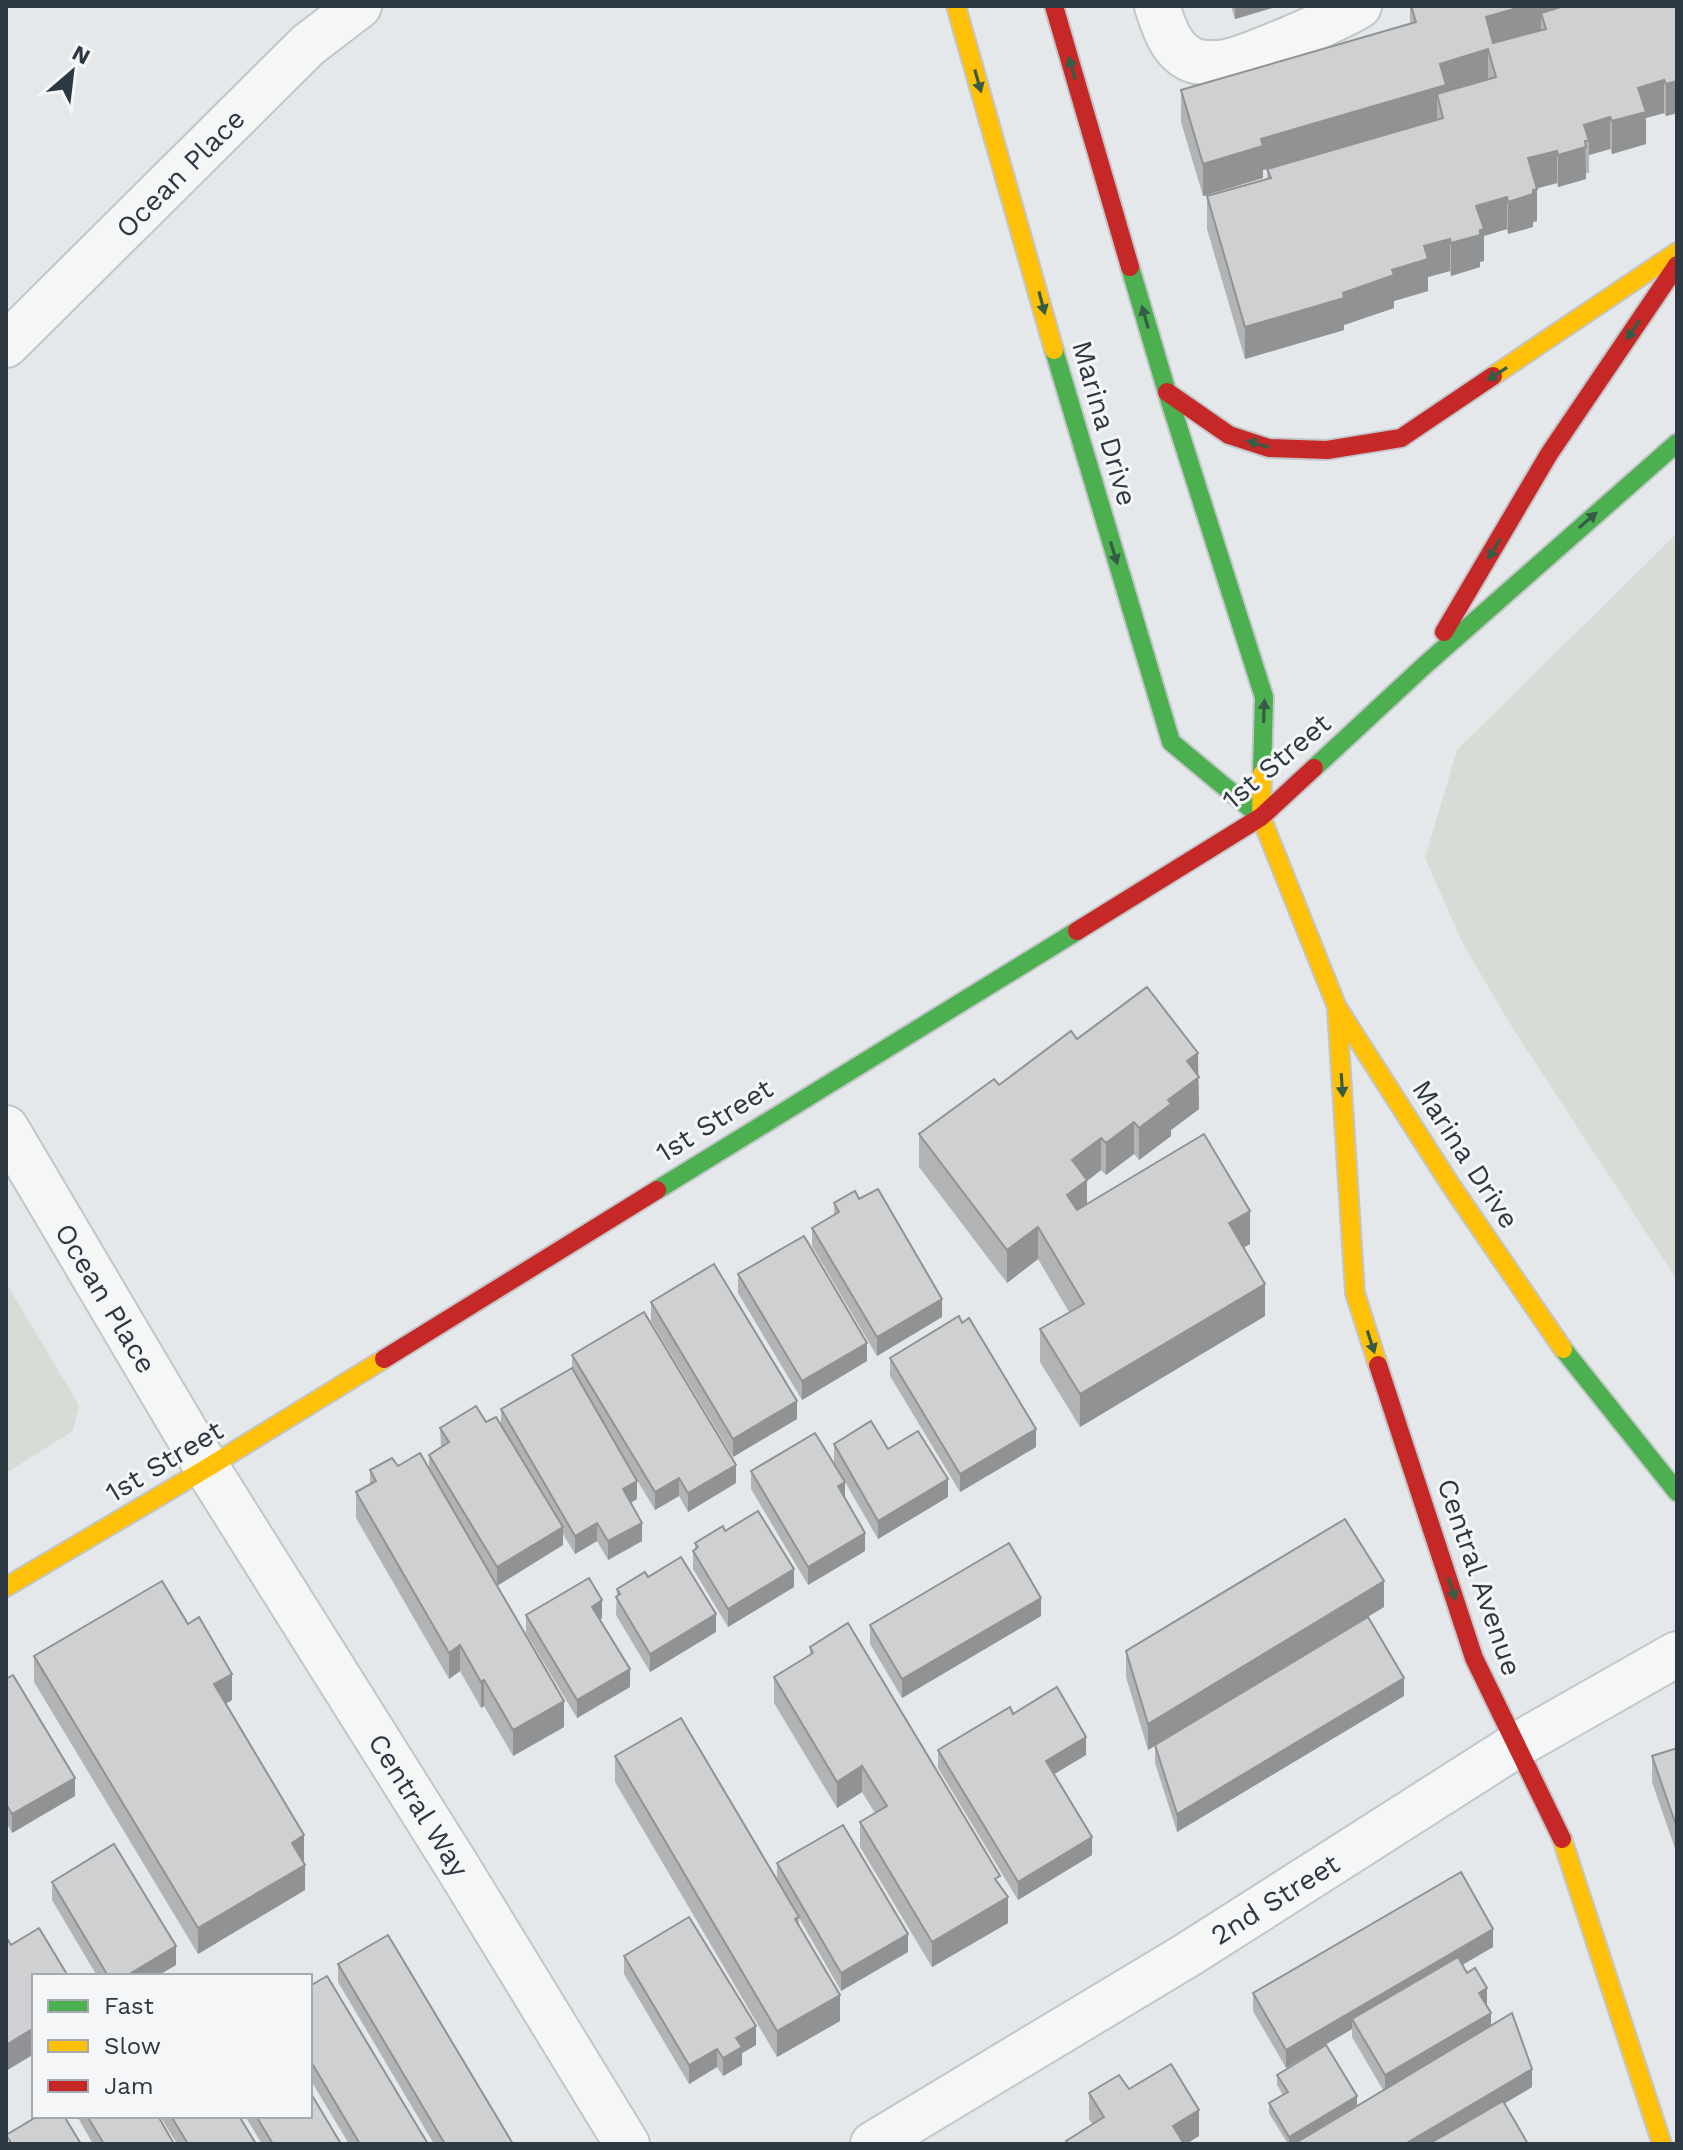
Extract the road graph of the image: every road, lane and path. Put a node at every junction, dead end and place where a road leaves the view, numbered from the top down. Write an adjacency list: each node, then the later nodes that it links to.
1 (359, 6): 8 (street, Ocean Place)
2 (956, 6): 12 (main road, Marina Drive, one-way to 12)
3 (1054, 6): 9 (main road, Marina Drive, one-way to 3)
4 (1157, 6): 5 (street)
5 (1359, 6)
6 (1677, 252): 9 (main road, one-way to 9)
7 (1677, 265): 11 (main road, 1st Street, one-way to 11)
8 (6, 345)
9 (1167, 392): 12 (main road, Marina Drive, one-way to 9)
10 (1677, 443): 11 (main road, 1st Street, one-way to 10)
11 (1425, 665): 12 (main road, 1st Street)
12 (1261, 817): 13 (main road, Marina Drive); 15 (main road, 1st Street)
13 (1337, 1007): 16 (main road, Marina Drive); 19 (main road, Central Avenue, one-way to 19)
14 (6, 1128): 15 (street, Ocean Place)
15 (207, 1468): 17 (main road, 1st Street); 20 (street, Central Way)
16 (1677, 1492)
17 (6, 1587)
18 (1677, 1654): 19 (street, 2nd Street)
19 (1515, 1746): 21 (street, 2nd Street); 22 (main road, Central Avenue)
20 (627, 2144)
21 (873, 2144)
22 (1662, 2144)

